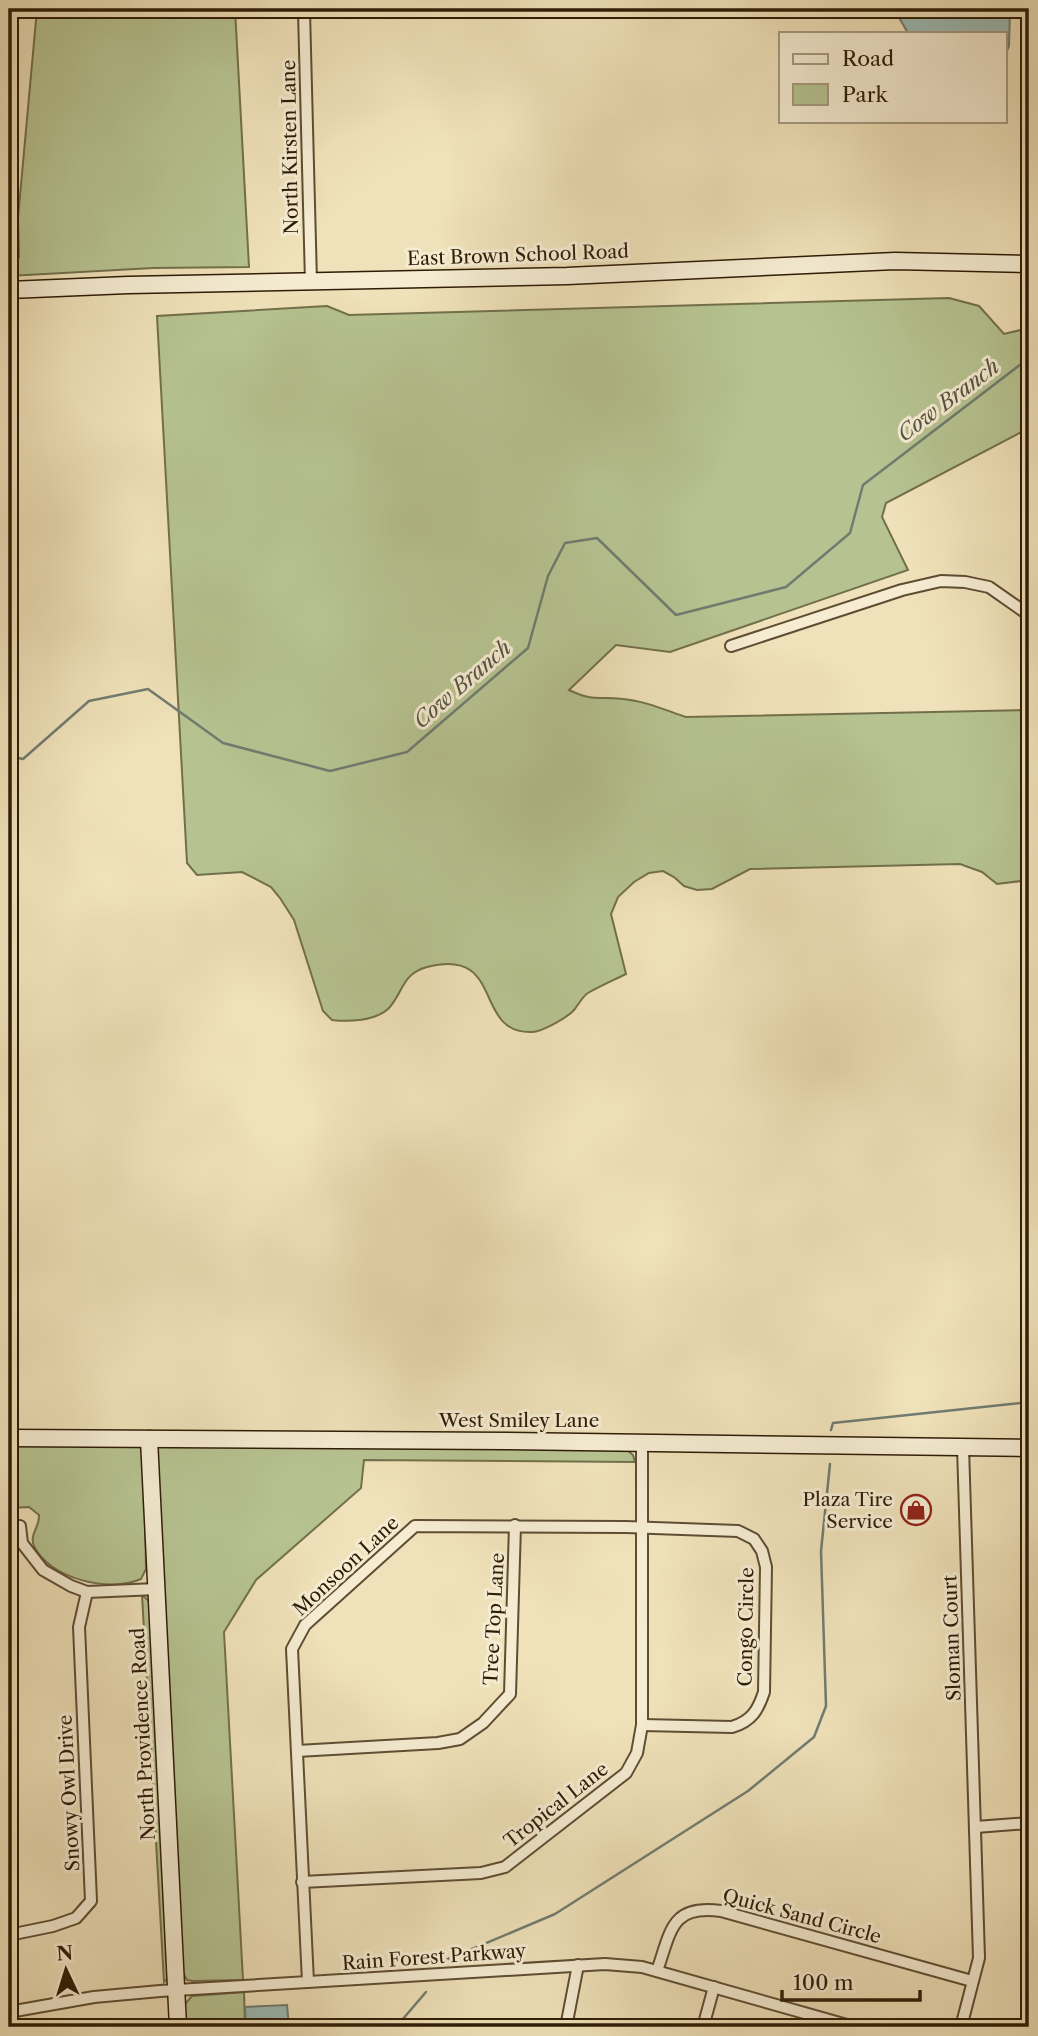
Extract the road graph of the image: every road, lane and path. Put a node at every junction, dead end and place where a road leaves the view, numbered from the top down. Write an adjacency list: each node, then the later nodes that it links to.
1 (304, 11): 3 (street, North Kirsten Lane)
2 (1029, 264): 3 (street, East Brown School Road)
3 (311, 282): 4 (street, East Brown School Road)
4 (9, 290)
5 (1029, 615): 6 (street)
6 (731, 646)
7 (9, 1438): 8 (street, West Smiley Lane)
8 (149, 1439): 9 (street, West Smiley Lane); 15 (street, North Providence Road)
9 (642, 1442): 10 (street, West Smiley Lane); 14 (street, Tropical Lane)
10 (963, 1447): 11 (street, West Smiley Lane); 20 (street, Sloman Court)
11 (1029, 1448)
12 (515, 1525): 14 (street, Monsoon Lane); 18 (street, Monsoon Lane); 18 (street, Tree Top Lane)
13 (20, 1526): 16 (street)
14 (641, 1527): 17 (street, Tropical Lane); 17 (street, Congo Circle)
15 (156, 1589): 16 (street); 28 (street, North Providence Road)
16 (87, 1591): 22 (street, Snowy Owl Drive)
17 (642, 1725): 21 (street, Tropical Lane)
18 (297, 1751): 21 (street, Monsoon Lane)
19 (1029, 1823): 20 (street)
20 (976, 1827): 25 (street, Sloman Court)
21 (302, 1882): 26 (street, Monsoon Lane)
22 (9, 1935)
23 (578, 1965): 24 (street, Rain Forest Parkway); 26 (street, Rain Forest Parkway); 32 (street)
24 (657, 1971): 25 (street, Quick Sand Circle); 27 (street, Rain Forest Parkway)
25 (972, 1981): 35 (street, Sloman Court)
26 (308, 1982): 28 (street, Rain Forest Parkway)
27 (714, 1987): 30 (street, Rain Forest Parkway); 33 (street)
28 (177, 1990): 29 (street, Rain Forest Parkway); 31 (street, North Providence Road)
29 (9, 2012)
30 (831, 2024): 34 (street, Rain Forest Parkway)
31 (178, 2027)
32 (566, 2027)
33 (703, 2027)
34 (854, 2027)
35 (961, 2027)

